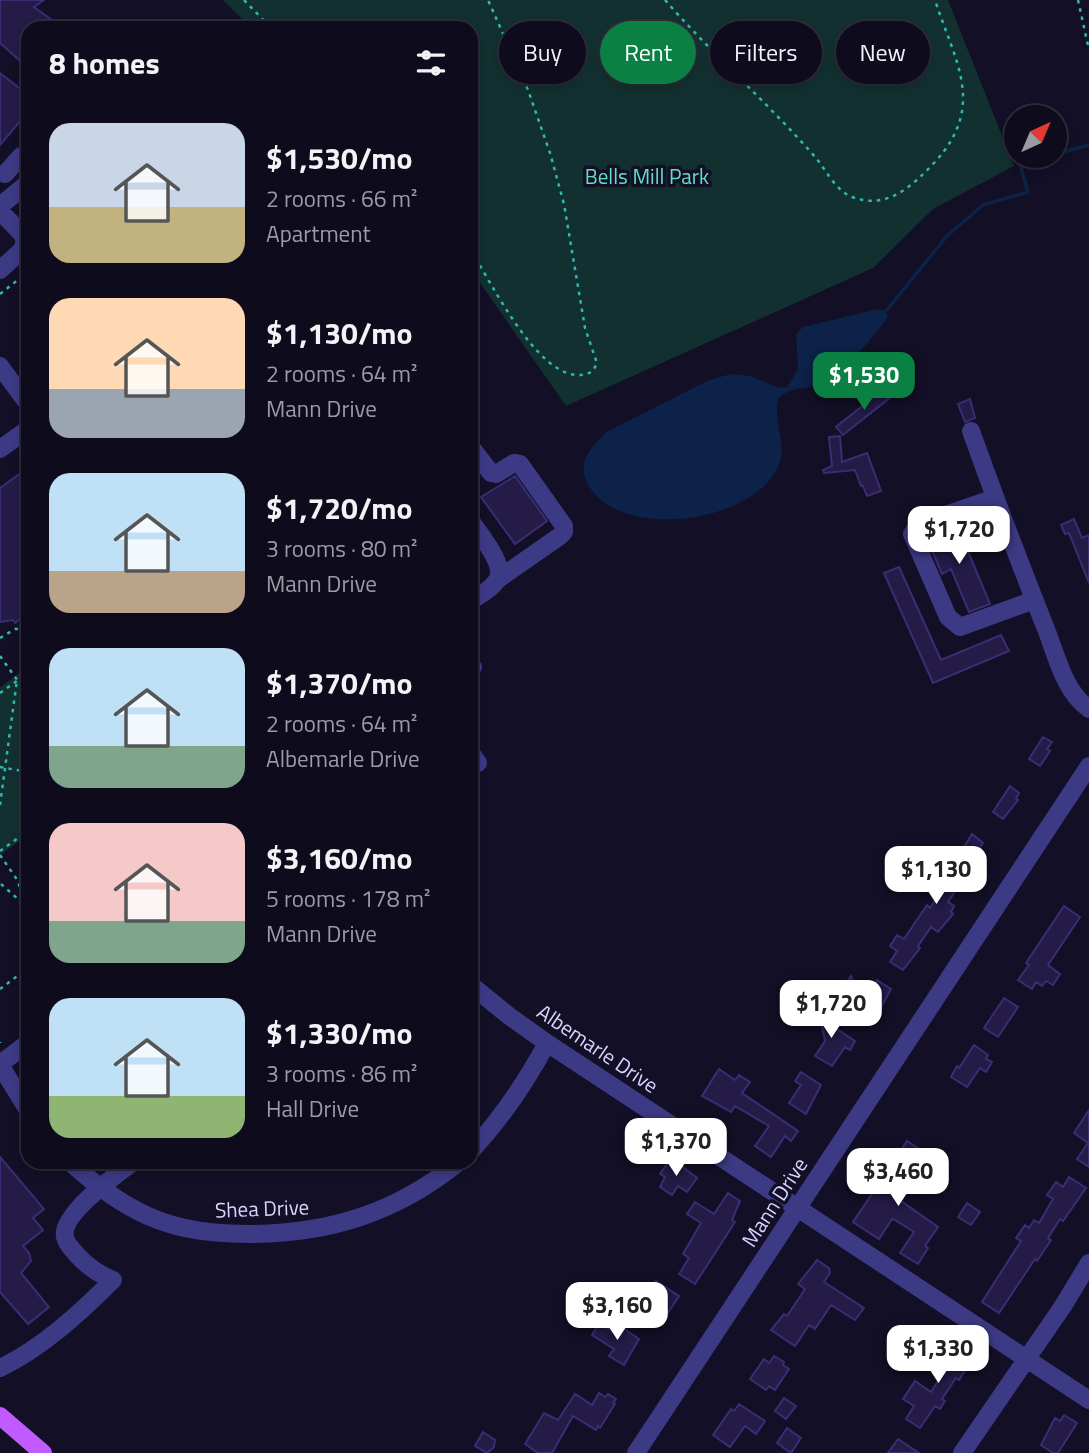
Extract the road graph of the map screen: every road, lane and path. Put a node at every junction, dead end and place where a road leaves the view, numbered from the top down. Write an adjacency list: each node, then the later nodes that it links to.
1 (244, 0): 6 (path)
2 (488, 0): 14 (path)
3 (665, 0): 4 (path)
4 (935, 0)
5 (1078, 0): 7 (path)
6 (264, 21)
7 (1089, 50)
8 (21, 157): 9 (street)
9 (5, 174)
10 (21, 189): 11 (street)
11 (0, 208): 12 (street)
12 (21, 233)
13 (21, 251): 15 (street)
14 (478, 262)
15 (0, 270)
16 (21, 278): 17 (path)
17 (0, 294)
18 (0, 366): 19 (street)
19 (21, 394)
20 (971, 431): 24 (street)
21 (21, 434): 22 (street)
22 (0, 449)
23 (478, 456): 26 (street)
24 (995, 498): 28 (street); 28 (street)
25 (478, 532): 26 (street)
26 (498, 580): 27 (street)
27 (478, 596)
28 (1034, 600): 36 (street)
29 (21, 630): 30 (path)
30 (0, 638)
31 (0, 656): 33 (path)
32 (21, 678): 33 (path)
33 (18, 680): 34 (path); 35 (path); 39 (path)
34 (21, 684)
35 (0, 693)
36 (1089, 709)
37 (1089, 766): 59 (street, Mann Drive)
38 (0, 767): 39 (path)
39 (5, 768): 40 (path); 41 (path)
40 (21, 771)
41 (0, 805)
42 (21, 836): 43 (path)
43 (0, 853): 45 (path)
44 (1, 884): 46 (path)
45 (21, 892)
46 (21, 900)
47 (21, 973): 48 (path)
48 (0, 989)
49 (478, 991): 50 (street, Albemarle Drive)
50 (547, 1043): 54 (street); 59 (street, Albemarle Drive)
51 (21, 1049): 52 (street)
52 (0, 1064): 53 (street)
53 (21, 1098)
54 (478, 1143)
55 (78, 1169): 58 (street, Shea Drive)
56 (125, 1169): 58 (street)
57 (450, 1169): 58 (street, Shea Drive)
58 (102, 1189): 62 (street)
59 (798, 1207): 61 (street, Albemarle Drive); 66 (street, Mann Drive)
60 (1089, 1264): 61 (street)
61 (1026, 1357): 63 (street, Albemarle Drive); 67 (street)
62 (0, 1368)
63 (1089, 1400)
64 (0, 1416): 65 (main road)
65 (43, 1453)
66 (636, 1453)
67 (962, 1453)

